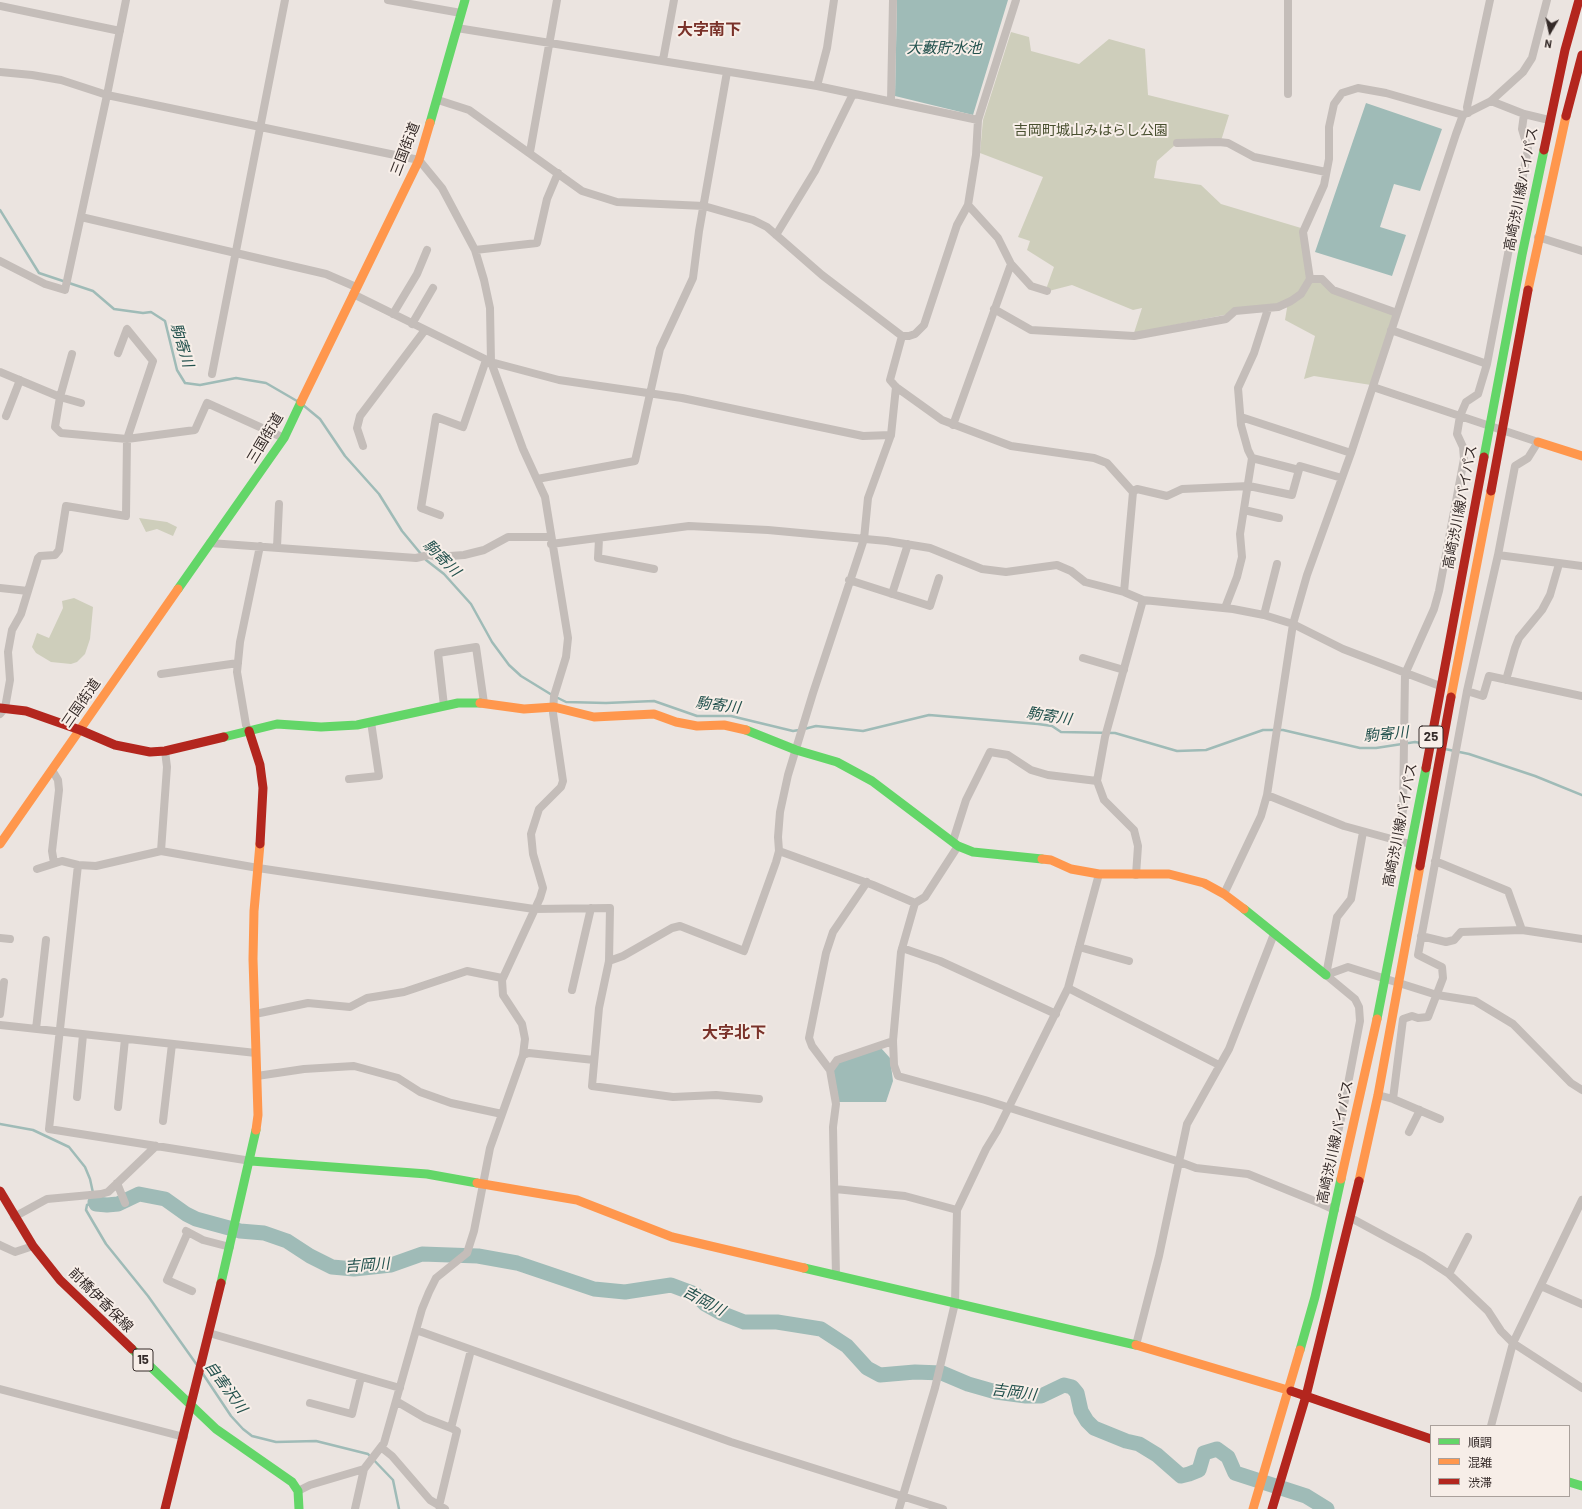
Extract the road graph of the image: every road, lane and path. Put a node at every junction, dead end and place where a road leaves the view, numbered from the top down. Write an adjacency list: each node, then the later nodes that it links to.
1 (126, 0): 17 (street)
2 (285, 0): 34 (street)
3 (388, 0): 15 (street)
4 (465, 0): 15 (street, 三国街道)
5 (557, 0): 18 (street)
6 (674, 0): 20 (street)
7 (834, 0): 23 (street)
8 (893, 0): 28 (street)
9 (1016, 0): 32 (street)
10 (1288, 0): 25 (street)
11 (1490, 0): 30 (street)
12 (1547, 0): 29 (street)
13 (1579, 0): 33 (street, 高崎渋川線バイパス / 25)
14 (0, 6): 17 (street)
15 (461, 13): 16 (street, 三国街道)
16 (457, 28): 18 (street); 27 (street, 三国街道)
17 (120, 31): 26 (street)
18 (550, 42): 20 (street); 36 (street)
19 (1582, 55): 44 (street, 高崎渋川線バイパス / 25)
20 (663, 60): 22 (street)
21 (0, 72): 26 (street)
22 (727, 72): 23 (street); 41 (street)
23 (817, 86): 24 (street)
24 (853, 94): 28 (street); 43 (street)
25 (1288, 94)
26 (107, 95): 34 (street); 42 (street)
27 (438, 100): 36 (street); 37 (street, 三国街道)
28 (891, 101): 32 (street)
29 (1491, 101): 30 (street); 31 (street)
30 (1466, 114): 38 (street); 57 (street)
31 (1524, 114): 33 (street); 66 (street)
32 (978, 120): 40 (street)
33 (1549, 120): 79 (street, 高崎渋川線バイパス / 25)
34 (260, 127): 37 (street); 48 (street)
35 (1177, 143): 38 (street)
36 (530, 152): 39 (street)
37 (419, 160): 46 (street); 53 (street, 三国街道)
38 (1326, 172): 51 (street)
39 (558, 173): 41 (street); 46 (street)
40 (968, 205): 50 (street); 62 (street)
41 (704, 206): 43 (street); 72 (street)
42 (81, 217): 48 (street); 49 (street)
43 (776, 235): 62 (street)
44 (1538, 237): 47 (street); 80 (street, 高崎渋川線バイパス / 25)
45 (426, 250): 58 (street)
46 (475, 250): 65 (street)
47 (1582, 251)
48 (235, 252): 53 (street); 68 (street)
49 (0, 260)
50 (1011, 264): 54 (street); 55 (street)
51 (1310, 280): 56 (street); 57 (street)
52 (433, 288): 59 (street)
53 (354, 290): 58 (street); 82 (street, 三国街道)
54 (1047, 290)
55 (994, 309): 56 (street); 78 (street)
56 (1268, 309): 77 (street)
57 (1397, 313): 61 (street)
58 (393, 314): 59 (street)
59 (412, 324): 60 (street)
60 (425, 330): 65 (street); 85 (street)
61 (1391, 330): 66 (street); 71 (street)
62 (902, 336): 70 (street)
63 (118, 353): 83 (street)
64 (72, 354): 73 (street)
65 (491, 362): 72 (street); 90 (street); 96 (street)
66 (1487, 364): 76 (street)
67 (0, 372): 69 (street)
68 (212, 374)
69 (20, 380): 73 (street); 75 (street)
70 (896, 387): 78 (street); 81 (street)
71 (1373, 387): 76 (street); 86 (street)
72 (649, 392): 81 (street); 90 (street)
73 (60, 397): 74 (street); 83 (street)
74 (81, 403)
75 (6, 416)
76 (1460, 416): 79 (street); 124 (street)
77 (1241, 418): 86 (street); 88 (street)
78 (953, 425): 93 (street)
79 (1489, 426): 80 (street); 126 (street, 高崎渋川線バイパス / 25)
80 (1503, 431): 84 (street); 176 (street, 高崎渋川線バイパス / 25)
81 (890, 435): 99 (street)
82 (284, 438): 83 (street); 101 (street, 三国街道)
83 (127, 439): 113 (street)
84 (1538, 442): 87 (street); 105 (street)
85 (363, 446)
86 (1351, 453): 91 (street)
87 (1582, 456)
88 (1252, 458): 89 (street); 92 (street)
89 (1299, 470): 91 (street); 92 (street)
90 (537, 478): 100 (street)
91 (1342, 478): 119 (street)
92 (1249, 486): 93 (street); 95 (street)
93 (1133, 492): 114 (street)
94 (279, 504): 104 (street)
95 (1244, 510): 97 (street); 117 (street)
96 (440, 515)
97 (1279, 518)
98 (599, 539): 99 (street); 100 (street); 109 (street)
99 (864, 539): 102 (street); 111 (street)
100 (551, 540): 104 (street); 131 (street)
101 (210, 543): 103 (street); 134 (street, 三国街道)
102 (908, 544): 114 (street); 115 (street)
103 (260, 546): 104 (street); 121 (street)
104 (277, 548)
105 (1498, 555): 107 (street); 127 (street)
106 (1277, 564): 118 (street)
107 (1559, 564): 108 (street); 125 (street)
108 (1582, 566)
109 (654, 569)
110 (939, 578): 115 (street)
111 (849, 580): 115 (street); 136 (street)
112 (0, 588): 113 (street)
113 (28, 591): 132 (street)
114 (1124, 592): 116 (street)
115 (892, 594)
116 (1143, 600): 117 (street); 122 (street)
117 (1226, 608): 118 (street)
118 (1264, 615): 119 (street)
119 (1293, 624): 124 (street); 141 (street)
120 (1083, 658): 122 (street)
121 (238, 663): 123 (street); 135 (street)
122 (1124, 670): 140 (street)
123 (161, 674)
124 (1405, 674): 126 (street); 143 (street)
125 (1506, 680): 127 (street); 128 (street)
126 (1440, 686): 146 (street, 高崎渋川線バイパス / 25)
127 (1467, 692): 149 (street)
128 (1582, 696)
129 (484, 703): 130 (street); 130 (street); 131 (street)
130 (444, 706): 133 (street)
131 (554, 707): 136 (street); 160 (street)
132 (2, 710): 134 (street)
133 (371, 722): 135 (street); 139 (street)
134 (80, 730): 137 (street); 138 (street, 三国街道)
135 (249, 732): 137 (street); 152 (street)
136 (796, 750): 145 (street); 148 (street)
137 (165, 751): 147 (street)
138 (52, 770): 144 (street, 三国街道); 150 (street)
139 (349, 779)
140 (1096, 781): 145 (street); 155 (street)
141 (1267, 795): 142 (street); 157 (street)
142 (1364, 832): 143 (street); 172 (street)
143 (1398, 840): 146 (street)
144 (0, 844)
145 (956, 844): 154 (street); 158 (street)
146 (1410, 844): 174 (street, 高崎渋川線バイパス / 25)
147 (161, 851): 151 (street); 152 (street)
148 (779, 851): 156 (street); 170 (street)
149 (1435, 861): 161 (street); 163 (street)
150 (54, 863): 151 (street); 153 (street)
151 (78, 866): 185 (street)
152 (258, 868): 160 (street); 181 (street)
153 (37, 869)
154 (1099, 874): 155 (street); 168 (street)
155 (1136, 875): 157 (street)
156 (867, 882): 158 (street); 194 (street)
157 (1224, 894): 162 (street)
158 (915, 902): 169 (street)
159 (591, 908): 160 (street); 170 (street); 178 (street)
160 (534, 909): 173 (street)
161 (1522, 930): 163 (street); 166 (street)
162 (1274, 934): 172 (street); 193 (street)
163 (1421, 936): 179 (street)
164 (0, 938): 165 (street)
165 (10, 939)
166 (1582, 939)
167 (46, 940): 184 (street)
168 (1079, 946): 171 (street); 177 (street)
169 (902, 948): 182 (street); 188 (street)
170 (609, 961): 192 (street)
171 (1129, 961)
172 (1326, 975): 174 (street); 217 (street)
173 (502, 978): 181 (street); 191 (street)
174 (1386, 979): 176 (street); 219 (street, 高崎渋川線バイパス / 25)
175 (4, 982): 180 (street)
176 (1399, 984): 179 (street); 197 (street, 高崎渋川線バイパス / 25)
177 (1068, 988): 182 (street); 193 (street)
178 (572, 990)
179 (1437, 995): 196 (street); 200 (street)
180 (0, 1014)
181 (254, 1014): 190 (street)
182 (1056, 1014): 202 (street)
183 (0, 1025): 184 (street)
184 (36, 1029): 185 (street)
185 (59, 1032): 186 (street); 208 (street)
186 (83, 1035): 187 (street); 198 (street)
187 (125, 1039): 189 (street); 201 (street)
188 (893, 1041): 194 (street); 202 (street)
189 (172, 1044): 190 (street); 206 (street)
190 (256, 1053): 195 (street)
191 (523, 1055): 192 (street); 204 (street)
192 (594, 1060): 199 (street)
193 (1219, 1064): 210 (street)
194 (830, 1070): 213 (street)
195 (257, 1076): 204 (street); 209 (street)
196 (1582, 1090)
197 (1378, 1095): 200 (street); 221 (street, 高崎渋川線バイパス / 25)
198 (77, 1097)
199 (759, 1099)
200 (1393, 1099): 203 (street)
201 (118, 1106)
202 (1008, 1108): 210 (street); 218 (street)
203 (1420, 1110): 205 (street); 207 (street)
204 (502, 1114): 212 (street)
205 (1440, 1119)
206 (163, 1121)
207 (1409, 1132)
208 (156, 1146): 209 (street); 211 (street)
209 (251, 1161): 212 (street); 223 (street)
210 (1180, 1162): 217 (street); 235 (street)
211 (118, 1183): 216 (street); 220 (street)
212 (484, 1184): 227 (street); 232 (street)
213 (835, 1189): 218 (street); 227 (street)
214 (0, 1192): 220 (street, 前橋伊香保線 / 15)
215 (1582, 1200): 228 (street)
216 (125, 1203)
217 (1322, 1204): 219 (street)
218 (957, 1210): 230 (street)
219 (1336, 1210): 241 (street, 高崎渋川線バイパス / 25)
220 (14, 1217): 225 (street, 前橋伊香保線 / 15)
221 (1351, 1218): 226 (street); 242 (street, 高崎渋川線バイパス / 25)
222 (1468, 1237): 226 (street)
223 (231, 1244): 229 (street); 233 (street)
224 (0, 1245): 225 (street)
225 (33, 1246): 245 (street, 前橋伊香保線 / 15)
226 (1449, 1274): 234 (street)
227 (836, 1276): 230 (street)
228 (1541, 1286): 231 (street); 234 (street)
229 (192, 1291)
230 (954, 1303): 235 (street); 255 (street)
231 (1582, 1304)
232 (416, 1330): 236 (street); 238 (street)
233 (209, 1333): 237 (street); 245 (street)
234 (1513, 1343): 239 (street); 246 (street)
235 (1136, 1345): 241 (street)
236 (471, 1350): 247 (street); 255 (street)
237 (361, 1377): 238 (street); 244 (street)
238 (400, 1388): 243 (street)
239 (1582, 1388)
240 (0, 1389): 248 (street)
241 (1290, 1392): 242 (street); 256 (street, 高崎渋川線バイパス / 25)
242 (1306, 1396): 249 (street); 263 (street, 高崎渋川線バイパス / 25)
243 (396, 1401): 247 (street); 250 (street)
244 (310, 1403)
245 (192, 1405): 248 (street); 254 (street, 前橋伊香保線 / 15)
246 (1491, 1425)
247 (451, 1428): 257 (street)
248 (184, 1437): 258 (street)
249 (1430, 1440)
250 (380, 1450): 251 (street); 257 (street)
251 (366, 1467): 254 (street); 260 (street)
252 (1570, 1482): 253 (street)
253 (1582, 1486)
254 (298, 1491): 259 (street)
255 (902, 1497): 261 (street); 262 (street)
256 (1254, 1507)
257 (442, 1508)
258 (165, 1509)
259 (299, 1509)
260 (355, 1509)
261 (899, 1509)
262 (942, 1509)
263 (1272, 1509)

